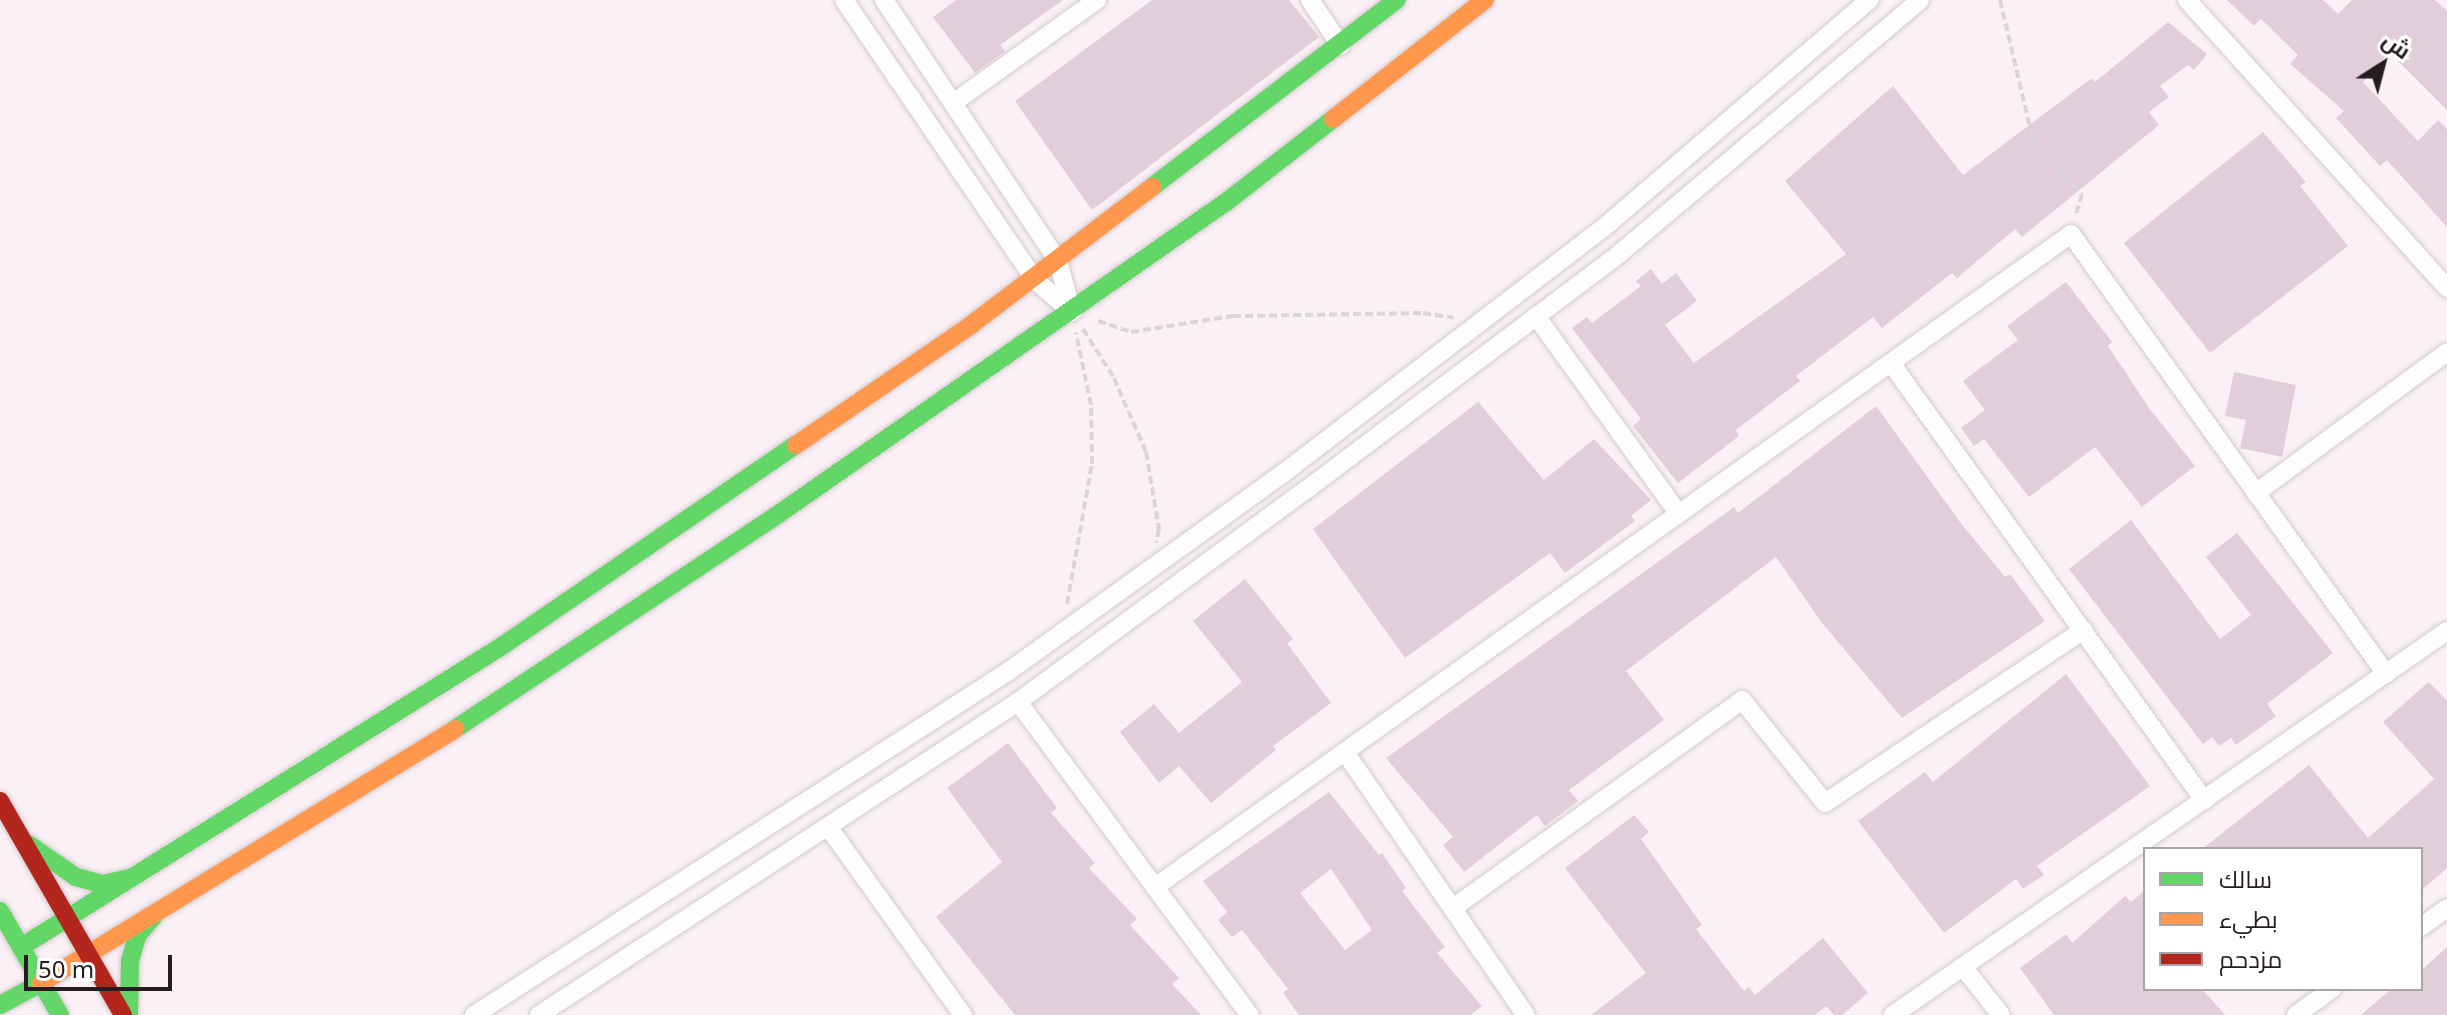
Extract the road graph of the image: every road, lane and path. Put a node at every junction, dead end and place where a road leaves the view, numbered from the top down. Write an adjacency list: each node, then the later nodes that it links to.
1 (844, 0): 15 (street)
2 (884, 0): 12 (street)
3 (1310, 0): 11 (street)
4 (1397, 0): 11 (main road)
5 (1485, 0): 17 (main road)
6 (1869, 0): 19 (street)
7 (1920, 0): 18 (street)
8 (2000, 0): 13 (path)
9 (2187, 0): 16 (street)
10 (1092, 1): 12 (street)
11 (1341, 46): 14 (main road)
12 (953, 103): 14 (street)
13 (2071, 234): 21 (street); 22 (street)
14 (1058, 261): 15 (main road); 17 (street)
15 (1034, 279): 17 (street); 35 (main road)
16 (2447, 288)
17 (1072, 312): 19 (path); 24 (path); 25 (path); 39 (main road)
18 (1536, 316): 23 (street); 29 (street)
19 (1480, 322): 24 (street)
20 (2447, 352): 22 (street)
21 (1891, 363): 23 (street); 26 (street)
22 (2256, 493): 28 (street)
23 (1679, 514): 30 (street)
24 (1149, 570): 53 (street)
25 (1066, 608)
26 (2083, 630): 31 (street); 37 (street)
27 (2447, 631): 28 (street)
28 (2386, 674): 31 (street)
29 (1018, 702): 33 (street); 36 (street)
30 (1345, 752): 36 (street); 37 (street)
31 (2204, 800): 46 (street)
32 (0, 801): 34 (main road)
33 (829, 828): 54 (street); 55 (street)
34 (21, 838): 35 (main road); 41 (main road)
35 (137, 876): 41 (main road)
36 (1155, 887): 56 (street)
37 (1453, 908): 57 (street)
38 (2447, 908): 42 (street)
39 (160, 910): 44 (main road); 52 (main road)
40 (0, 911): 43 (main road)
41 (68, 919): 43 (main road); 44 (main road)
42 (2423, 926)
43 (21, 947): 45 (main road); 47 (main road)
44 (86, 954): 47 (main road); 51 (main road)
45 (0, 959)
46 (1963, 967): 58 (street); 59 (street)
47 (41, 983): 49 (main road); 50 (main road)
48 (2329, 991): 60 (street)
49 (0, 1005)
50 (60, 1015)
51 (123, 1015)
52 (129, 1015)
53 (474, 1015)
54 (539, 1015)
55 (963, 1015)
56 (1250, 1015)
57 (1526, 1015)
58 (1893, 1015)
59 (2001, 1015)
60 (2296, 1015)

